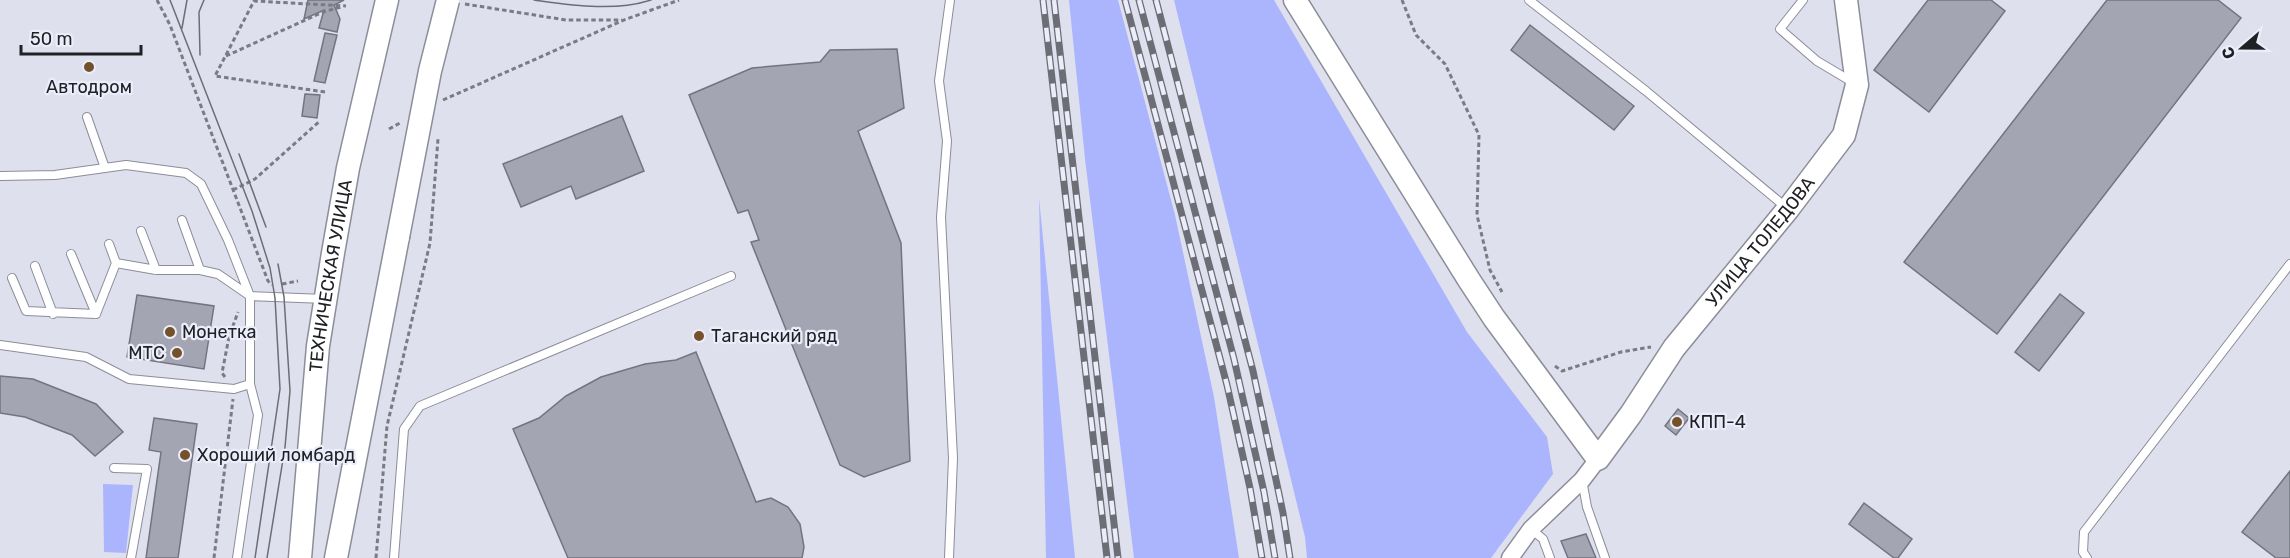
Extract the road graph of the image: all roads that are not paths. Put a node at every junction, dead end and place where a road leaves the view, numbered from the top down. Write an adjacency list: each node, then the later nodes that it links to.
1 (387, 0): 25 (main road, ТЕХНИЧЕСКАЯ УЛИЦА)
2 (950, 0): 39 (lane)
3 (1295, 0): 30 (main road)
4 (1529, 0): 12 (lane)
5 (1803, 0): 8 (lane)
6 (1846, 0): 8 (main road, УЛИЦА ТОЛЕДОВА)
7 (451, 1): 37 (main road, bridge)
8 (1857, 85): 12 (main road, УЛИЦА ТОЛЕДОВА)
9 (87, 117): 10 (lane)
10 (105, 168): 11 (lane); 24 (lane)
11 (0, 176)
12 (1788, 209): 30 (main road, УЛИЦА ТОЛЕДОВА)
13 (182, 220): 21 (lane)
14 (141, 231): 20 (lane)
15 (109, 244): 17 (lane)
16 (71, 254): 27 (lane)
17 (116, 263): 20 (lane); 27 (lane)
18 (2290, 264): 43 (lane)
19 (35, 266): 26 (lane)
20 (156, 270): 21 (lane)
21 (200, 270): 24 (lane)
22 (731, 276): 38 (lane)
23 (12, 279): 26 (lane)
24 (250, 296): 25 (lane); 29 (lane)
25 (326, 299): 36 (main road, ТЕХНИЧЕСКАЯ УЛИЦА)
26 (53, 314): 27 (lane)
27 (96, 314)
28 (0, 345): 29 (lane)
29 (250, 384): 35 (lane)
30 (1598, 459): 32 (street)
31 (114, 468): 34 (lane)
32 (1582, 480): 33 (street); 42 (lane)
33 (1531, 529): 40 (street); 41 (lane)
34 (131, 558)
35 (237, 558)
36 (300, 558)
37 (336, 558)
38 (394, 558)
39 (949, 558)
40 (1510, 558)
41 (1550, 558)
42 (1605, 558)
43 (2087, 558)

